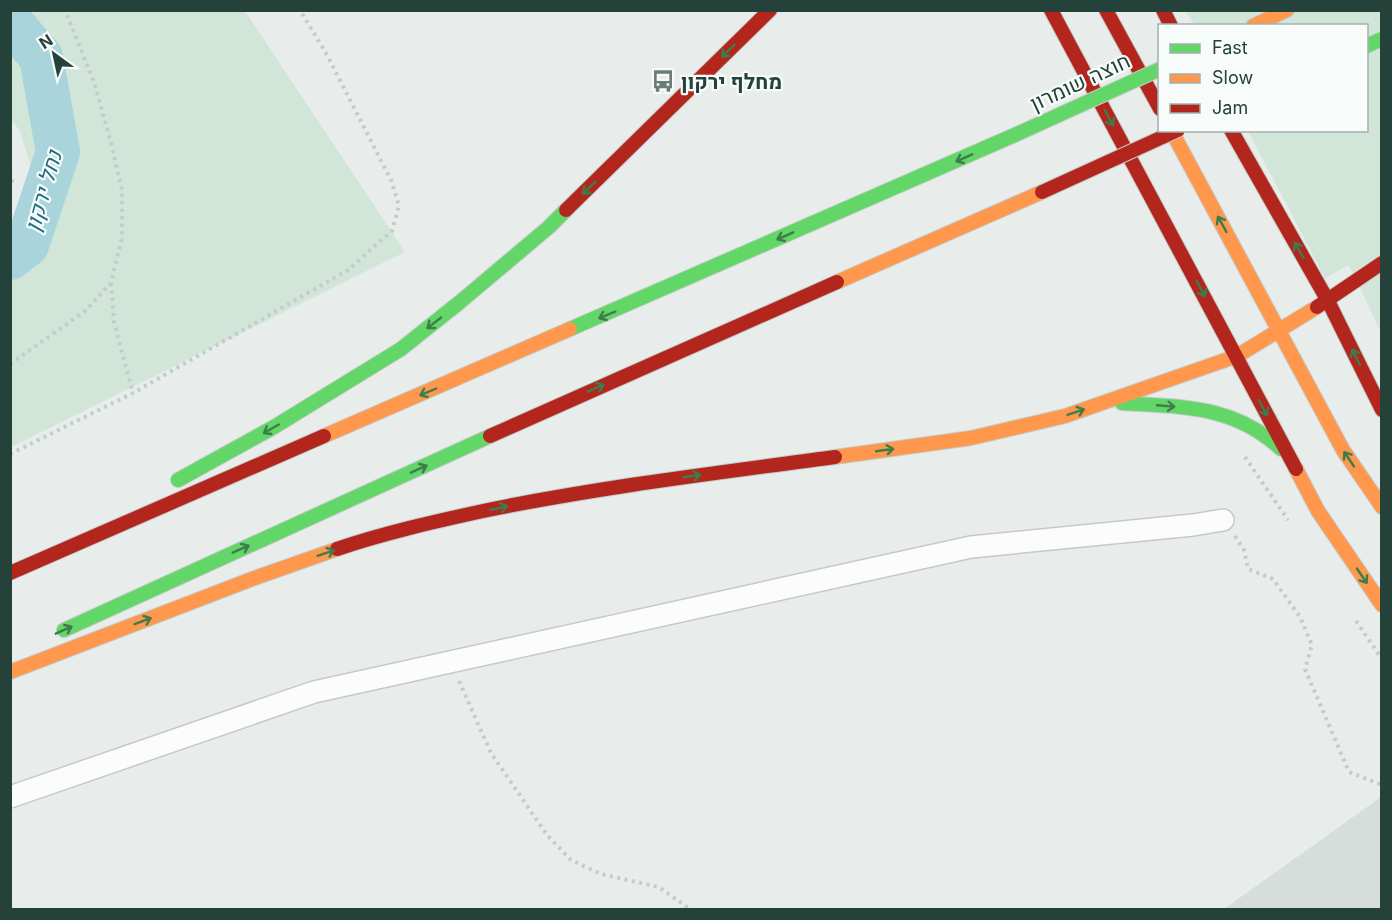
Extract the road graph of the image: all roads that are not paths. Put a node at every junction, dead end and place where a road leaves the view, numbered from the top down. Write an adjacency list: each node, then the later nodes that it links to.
1 (770, 10): 22 (highway, one-way to 22)
2 (1051, 10): 18 (highway, one-way to 18)
3 (1106, 10): 11 (highway)
4 (1163, 10): 6 (highway)
5 (1287, 10): 7 (highway)
6 (1171, 24)
7 (1257, 24)
8 (1382, 39): 9 (highway)
9 (1368, 45)
10 (1158, 70): 26 (highway, חוצה שומרון, one-way to 26, bridge)
11 (1158, 105)
12 (1172, 132): 17 (highway, one-way to 12)
13 (1174, 132): 28 (highway, one-way to 13, bridge)
14 (1232, 132): 16 (highway, one-way to 14)
15 (1382, 263): 16 (highway)
16 (1328, 301): 17 (highway); 20 (highway, one-way to 16)
17 (1281, 331): 18 (highway); 24 (highway, one-way to 17)
18 (1237, 356): 19 (highway); 21 (highway, one-way to 21)
19 (1108, 401): 21 (highway, one-way to 21); 29 (highway, one-way to 19)
20 (1382, 410)
21 (1292, 462): 27 (highway, one-way to 27)
22 (163, 488)
23 (132, 505): 26 (highway)
24 (1382, 507)
25 (1223, 520): 30 (street)
26 (10, 572)
27 (1382, 605)
28 (52, 635)
29 (10, 672)
30 (10, 797)

